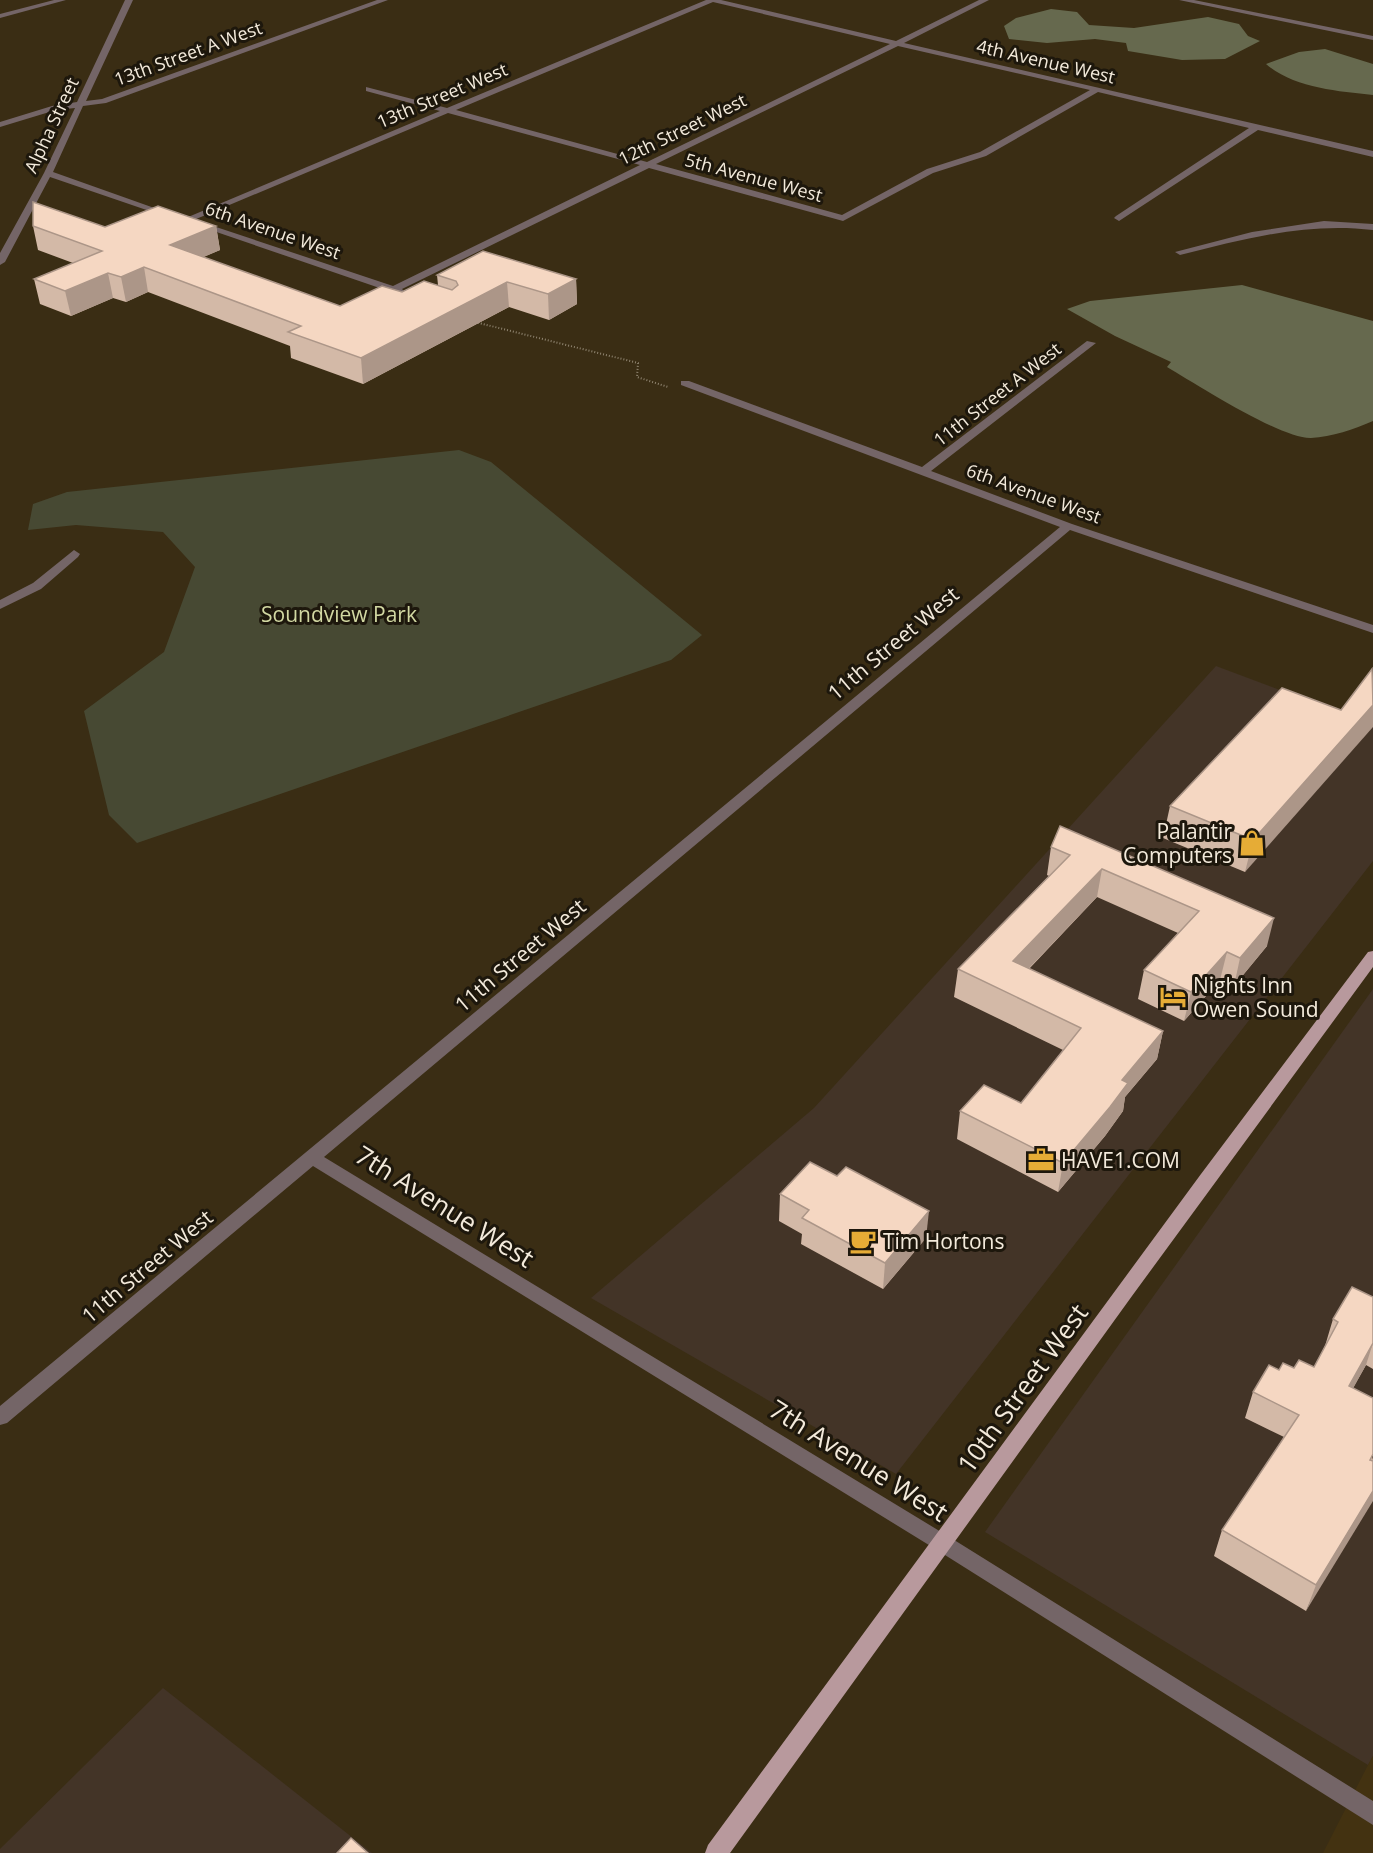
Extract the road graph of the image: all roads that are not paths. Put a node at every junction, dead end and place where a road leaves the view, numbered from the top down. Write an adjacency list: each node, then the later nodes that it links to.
1 (62, 0): 7 (street)
2 (129, 0): 12 (street, Alpha Street)
3 (384, 0): 12 (street, 13th Street A West)
4 (712, 0): 9 (street, 4th Avenue West); 13 (street, 13th Street West)
5 (986, 0): 9 (street, 12th Street West)
6 (1183, 0): 8 (street)
7 (0, 16)
8 (1373, 38)
9 (899, 44): 11 (street, 4th Avenue West); 17 (street, 12th Street West)
10 (369, 89): 13 (street, 5th Avenue West)
11 (1096, 90): 15 (street, 4th Avenue West); 17 (street, 5th Avenue West)
12 (80, 104): 14 (street, 13th Street A West); 18 (street, Alpha Street)
13 (449, 110): 17 (street, 5th Avenue West); 20 (street, 13th Street West)
14 (0, 125)
15 (1256, 127): 16 (street, 4th Avenue West); 19 (street)
16 (1373, 154)
17 (648, 166): 24 (street, 12th Street West)
18 (48, 174): 20 (street, 6th Avenue West); 23 (street, Alpha Street)
19 (1119, 218)
20 (186, 220): 24 (street, 6th Avenue West)
21 (1373, 227): 22 (street)
22 (1180, 252)
23 (0, 262)
24 (393, 290): 25 (street, 6th Avenue West)
25 (413, 297)
26 (1091, 343): 28 (street, 11th Street A West)
27 (685, 383): 28 (street, 6th Avenue West)
28 (924, 471): 29 (street, 6th Avenue West)
29 (1068, 526): 32 (street, 6th Avenue West); 34 (street, 11th Street West)
30 (74, 554): 31 (street)
31 (0, 605)
32 (1373, 630)
33 (1373, 956): 36 (main road, 10th Street West)
34 (314, 1158): 35 (street, 11th Street West); 36 (street, 7th Avenue West)
35 (0, 1418)
36 (944, 1544): 37 (street, 7th Avenue West); 38 (main road, 10th Street West)
37 (1373, 1814)
38 (716, 1853)

